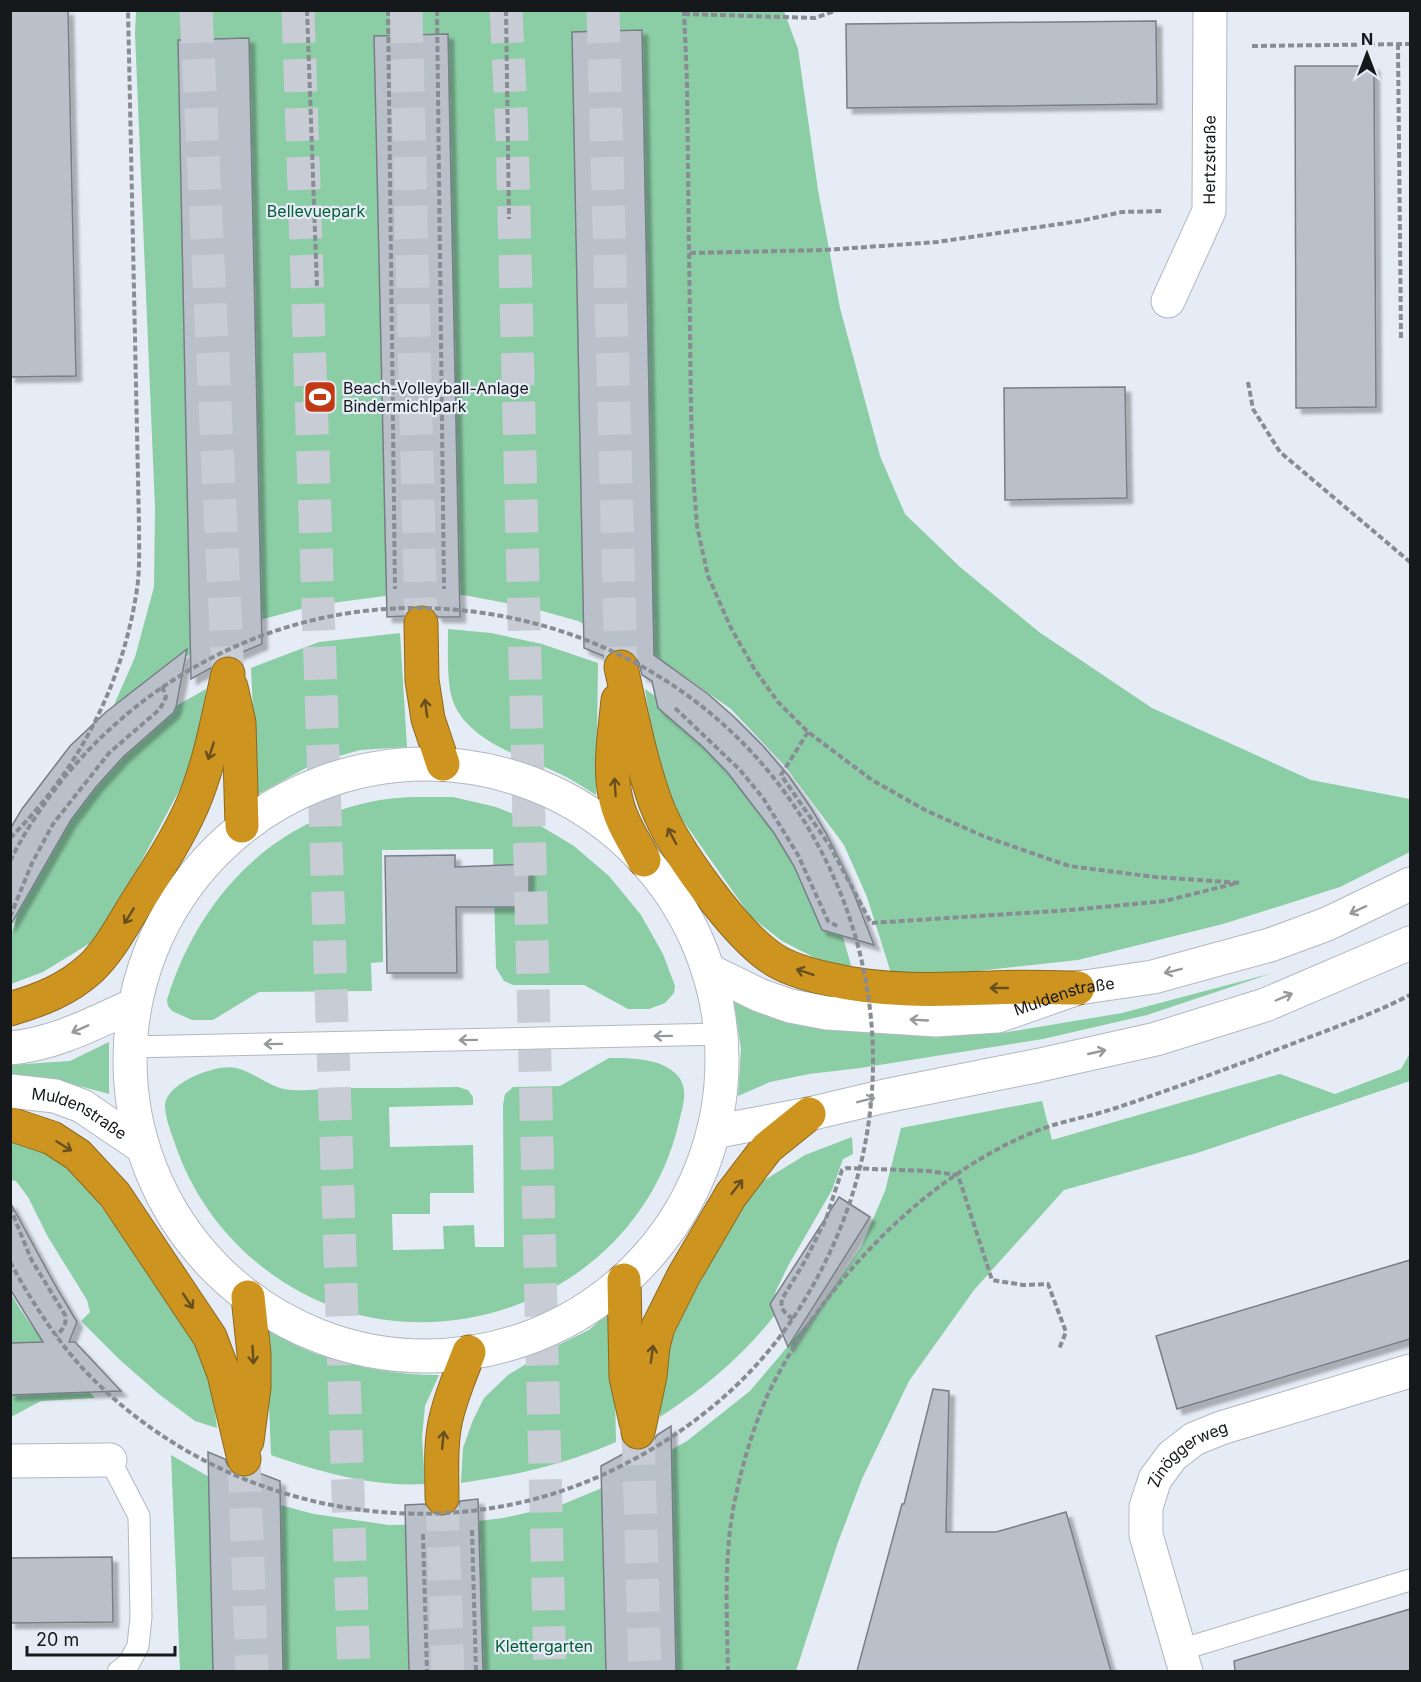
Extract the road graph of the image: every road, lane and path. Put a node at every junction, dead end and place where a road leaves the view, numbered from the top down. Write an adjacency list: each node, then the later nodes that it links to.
1 (128, 10): 30 (path)
2 (307, 10): 15 (path)
3 (388, 10): 20 (path)
4 (437, 10): 21 (path)
5 (506, 10): 13 (path)
6 (837, 10): 8 (path)
7 (1210, 10): 12 (main road, Hertzstraße)
8 (684, 12): 14 (path)
9 (1398, 44): 10 (path); 11 (path); 17 (path)
10 (1410, 44)
11 (1243, 46)
12 (1209, 211): 14 (path); 16 (main road, Hertzstraße)
13 (509, 219)
14 (690, 253): 27 (path)
15 (317, 287)
16 (1168, 301)
17 (1401, 338)
18 (1248, 382): 19 (path)
19 (1410, 562)
20 (395, 596)
21 (444, 596)
22 (421, 623): 28 (highway, one-way to 22)
23 (671, 684): 24 (path, bridge); 25 (path); 55 (path, bridge)
24 (162, 686): 32 (path, bridge); 34 (path)
25 (668, 692)
26 (672, 705): 35 (path)
27 (808, 732): 27 (path)
28 (443, 764): 29 (main road, Muldenstraße); 31 (main road, Muldenstraße)
29 (242, 826): 40 (main road, Muldenstraße); 41 (highway, one-way to 41)
30 (10, 838)
31 (644, 860): 37 (main road, Muldenstraße); 38 (highway)
32 (10, 861)
33 (1410, 884): 38 (main road, Muldenstraße, one-way to 38)
34 (10, 917)
35 (839, 927)
36 (1410, 943): 46 (main road, one-way to 36)
37 (708, 970): 38 (main road, Muldenstraße, one-way to 37); 42 (main road, Muldenstraße)
38 (1078, 988)
39 (1410, 995): 50 (path)
40 (134, 1005): 43 (main road, Muldenstraße); 44 (main road, one-way to 44)
41 (10, 1009)
42 (722, 1035): 43 (lane, one-way to 43); 48 (main road, Muldenstraße)
43 (129, 1047): 49 (main road, Muldenstraße)
44 (10, 1048)
45 (10, 1091): 49 (main road, Muldenstraße)
46 (809, 1114): 48 (main road); 53 (highway, one-way to 46)
47 (10, 1124): 54 (highway)
48 (713, 1132): 53 (main road, Muldenstraße)
49 (141, 1146): 54 (main road, Muldenstraße)
50 (958, 1175): 55 (path); 57 (path); 70 (path)
51 (10, 1207): 56 (path)
52 (10, 1262): 56 (path, bridge)
53 (624, 1280): 58 (main road, Muldenstraße)
54 (248, 1297): 58 (main road, Muldenstraße)
55 (793, 1319): 56 (path, bridge)
56 (56, 1336)
57 (1059, 1349)
58 (469, 1352): 62 (highway, one-way to 58)
59 (1410, 1371): 66 (main road, Zinöggerweg)
60 (110, 1460): 61 (main road); 67 (lane)
61 (10, 1461)
62 (442, 1498)
63 (471, 1523): 69 (path)
64 (423, 1526): 68 (path)
65 (1410, 1580): 66 (lane)
66 (1183, 1661)
67 (118, 1671)
68 (427, 1671)
69 (476, 1671)
70 (728, 1671)

